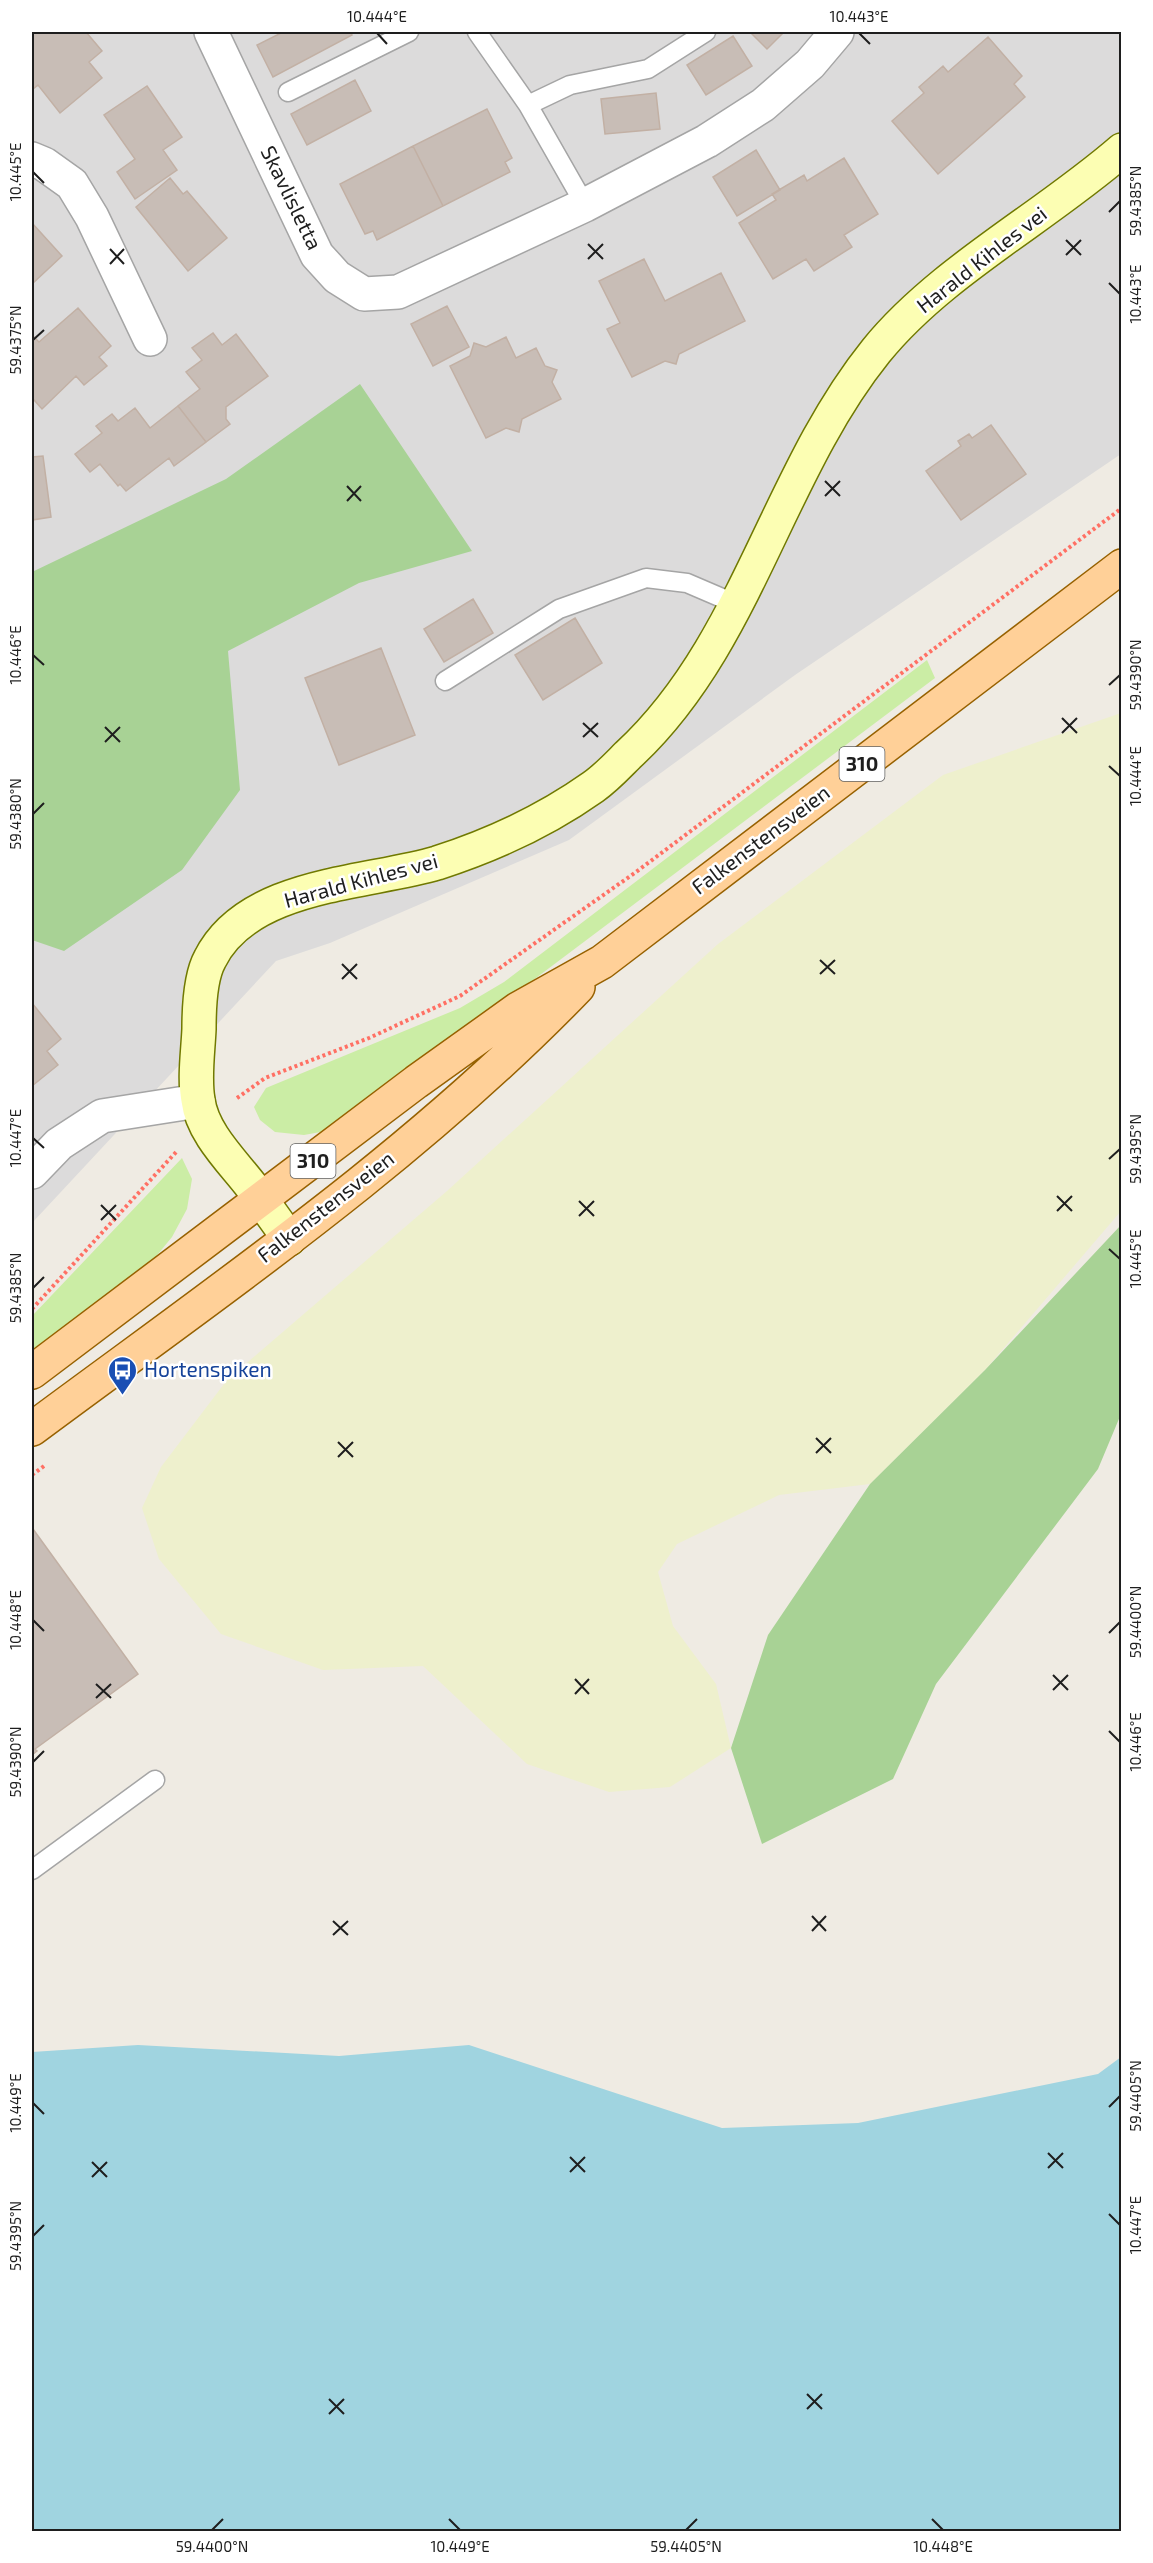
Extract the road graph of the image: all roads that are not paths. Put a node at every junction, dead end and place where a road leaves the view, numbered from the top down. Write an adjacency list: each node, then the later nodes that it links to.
1 (211, 32): 10 (street, Skavlisletta)
2 (409, 32): 6 (lane)
3 (477, 32): 7 (lane)
4 (706, 32): 7 (lane)
5 (837, 32): 10 (street, Skavlisletta)
6 (288, 92)
7 (528, 105): 10 (lane)
8 (1122, 150): 13 (street, Harald Kihles vei)
9 (32, 159): 11 (street)
10 (585, 205)
11 (150, 339)
12 (1122, 566): 15 (main road, Falkenstensveien / 310)
13 (735, 604): 14 (lane); 16 (street, Harald Kihles vei)
14 (445, 681)
15 (602, 962): 18 (main road, Falkenstensveien / 310); 19 (main road, Falkenstensveien / 310)
16 (201, 1112): 17 (street); 18 (street)
17 (32, 1172)
18 (261, 1200): 19 (street); 20 (main road, Falkenstensveien / 310)
19 (289, 1239): 21 (main road, Falkenstensveien / 310)
20 (32, 1372)
21 (32, 1429)
22 (155, 1780): 23 (lane)
23 (32, 1870)

